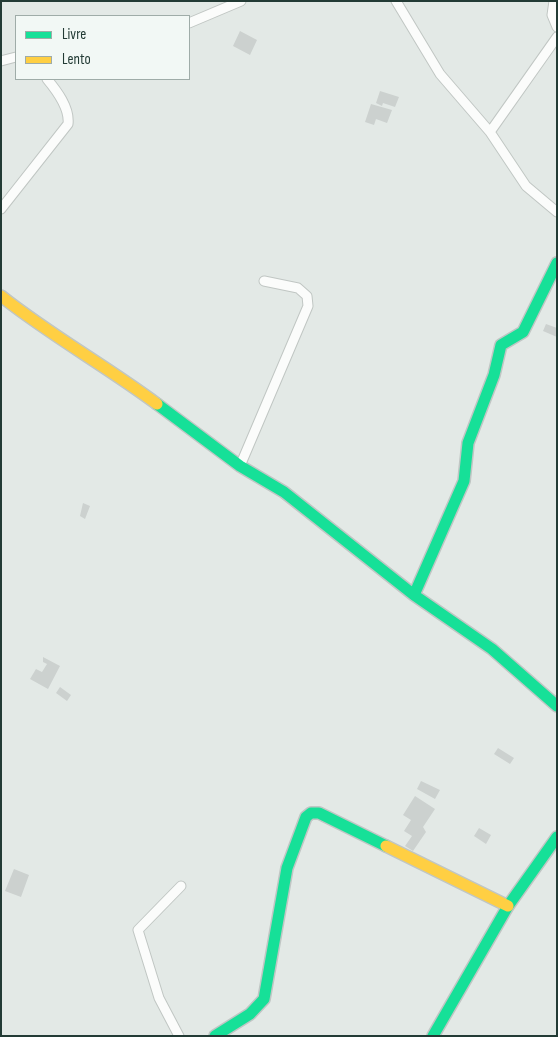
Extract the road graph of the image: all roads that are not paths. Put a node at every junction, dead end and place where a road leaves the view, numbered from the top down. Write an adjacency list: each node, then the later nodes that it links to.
1 (240, 1): 4 (street)
2 (396, 1): 10 (street)
3 (554, 1): 5 (street)
4 (190, 23)
5 (557, 27)
6 (557, 38): 10 (street)
7 (15, 58): 8 (street)
8 (1, 61)
9 (48, 80): 11 (street)
10 (490, 132): 12 (street)
11 (1, 209)
12 (557, 212)
13 (557, 263): 17 (street)
14 (264, 281): 16 (street)
15 (1, 296): 16 (street)
16 (240, 466): 17 (street)
17 (414, 595): 18 (street)
18 (557, 706)
19 (557, 837): 21 (street)
20 (181, 886): 22 (street)
21 (508, 906): 23 (street); 24 (street)
22 (178, 1036)
23 (215, 1036)
24 (432, 1036)

